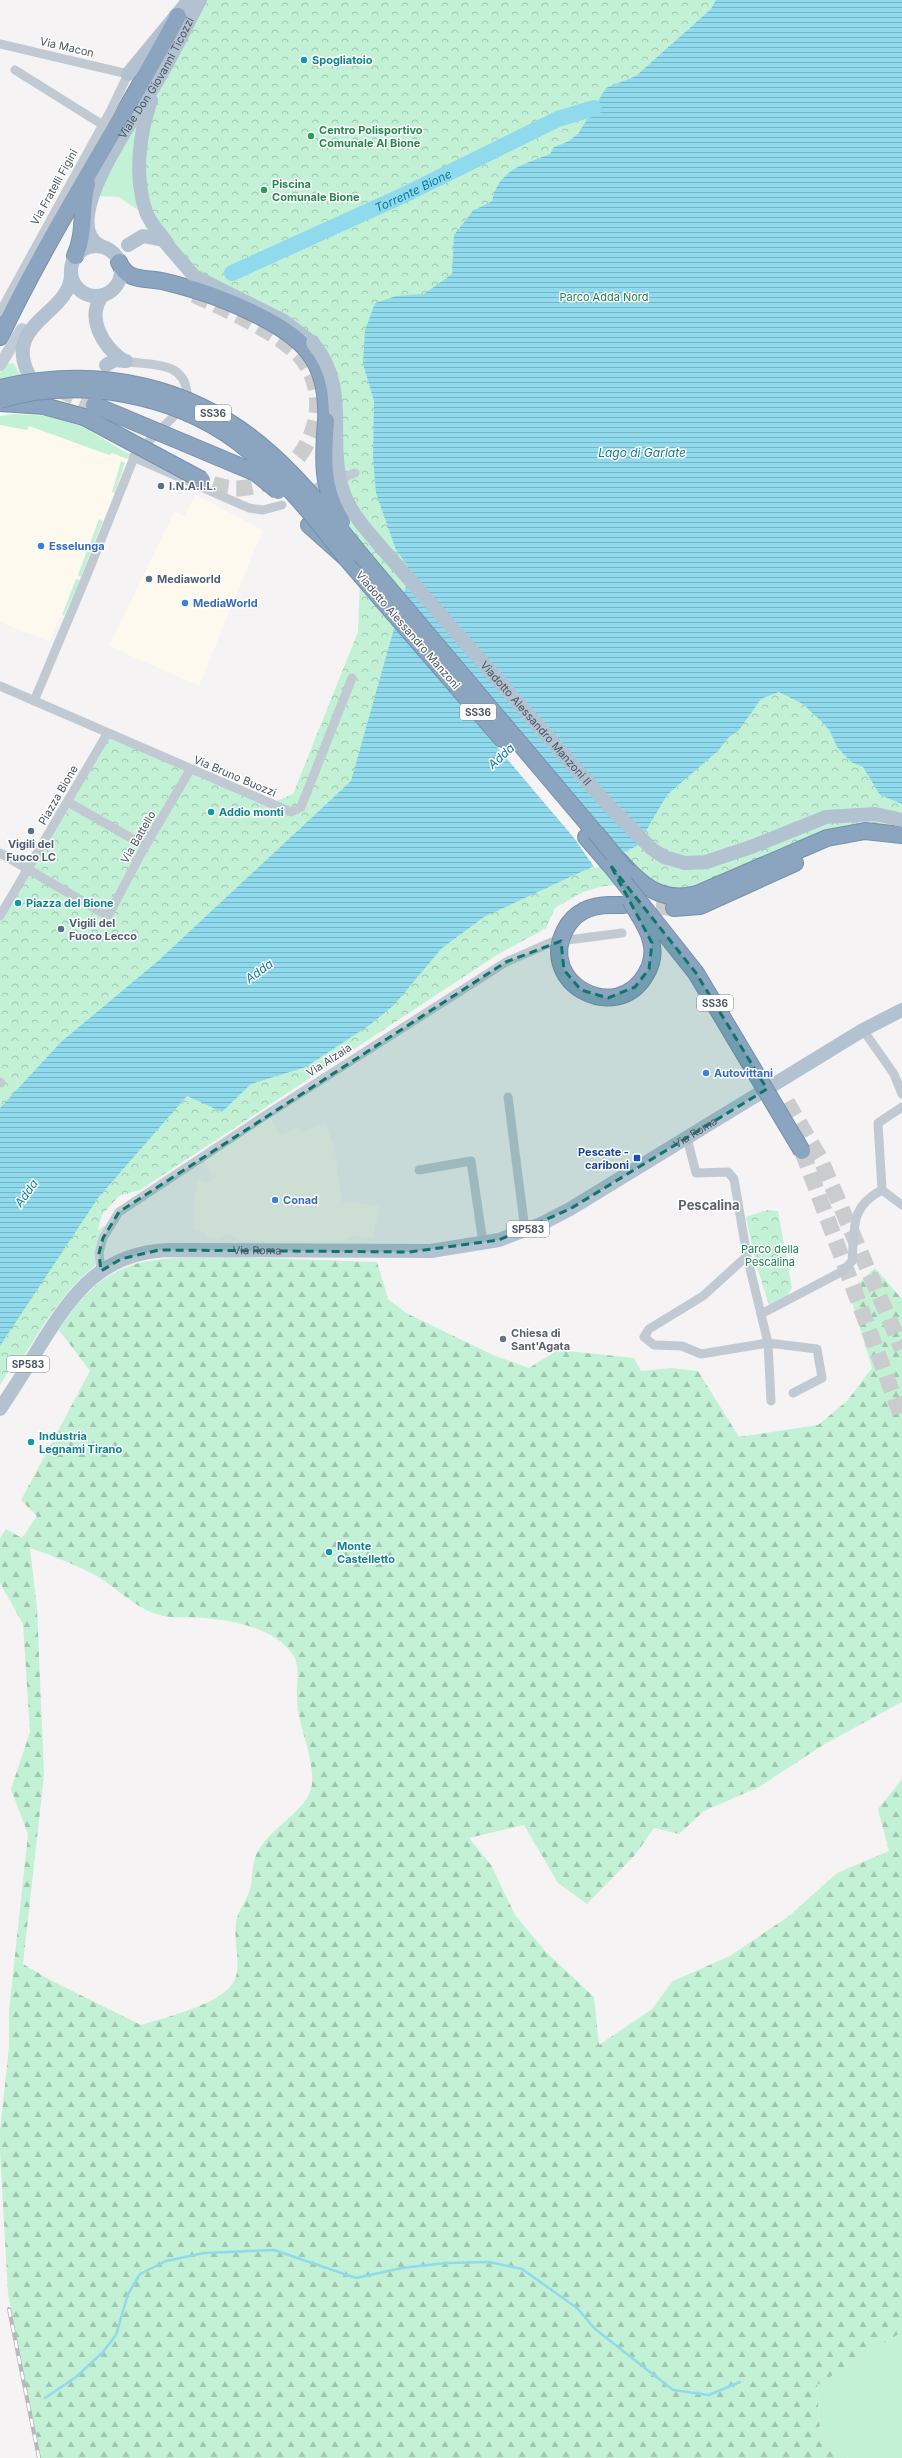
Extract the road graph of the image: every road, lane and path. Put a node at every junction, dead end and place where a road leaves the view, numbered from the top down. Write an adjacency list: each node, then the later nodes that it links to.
1 (189, 0): 3 (main road)
2 (200, 0): 7 (main road, Viale Don Giovanni Ticozzi)
3 (178, 16): 6 (main road); 9 (highway)
4 (0, 44): 6 (street, Via Macon)
5 (15, 70): 8 (street)
6 (128, 74): 8 (street, Via Fratelli Figini)
7 (156, 82): 11 (main road, Viadotto Alessandro Manzoni II); 12 (main road, Viale Don Giovanni Ticozzi)
8 (103, 125): 17 (street, Via Fratelli Figini)
9 (94, 166): 13 (highway); 19 (highway)
10 (128, 245): 11 (main road); 12 (main road); 14 (main road)
11 (169, 246): 20 (main road, Viadotto Alessandro Manzoni II)
12 (103, 247): 13 (main road); 14 (main road)
13 (75, 256): 15 (main road)
14 (119, 262): 16 (main road); 20 (highway)
15 (70, 272): 16 (main road); 18 (main road)
16 (103, 295): 21 (main road)
17 (0, 312)
18 (22, 329): 23 (main road); 24 (main road)
19 (0, 337)
20 (309, 345): 37 (highway, bridge); 44 (main road, Viadotto Alessandro Manzoni II, bridge)
21 (108, 346): 22 (main road); 22 (main road)
22 (125, 361): 26 (street)
23 (0, 365)
24 (30, 377)
25 (0, 388): 37 (highway, SS36, bridge)
26 (187, 393)
27 (0, 400): 36 (highway, SS36, bridge)
28 (0, 404): 33 (highway, bridge)
29 (94, 405): 36 (highway, bridge)
30 (173, 417): 31 (street)
31 (134, 458): 35 (street); 40 (street)
32 (355, 473): 34 (street)
33 (202, 480)
34 (316, 488)
35 (282, 505)
36 (346, 558): 50 (highway, Viadotto Alessandro Manzoni / SS36)
37 (370, 566): 45 (highway, Viadotto Alessandro Manzoni / SS36)
38 (352, 678): 42 (street, Via Bruno Buozzi)
39 (0, 686): 40 (street, Via Bruno Buozzi)
40 (34, 701): 41 (street, Via Bruno Buozzi)
41 (107, 734): 42 (street, Via Bruno Buozzi); 43 (street, Piazza Bione)
42 (190, 770): 47 (street, Via Battello)
43 (68, 802): 47 (street); 51 (street, Piazza Bione)
44 (902, 820)
45 (595, 832): 46 (highway, bridge); 60 (highway, SS36, bridge)
46 (902, 835)
47 (146, 846): 51 (street, Via Battello)
48 (902, 846): 53 (highway)
49 (0, 853): 51 (street)
50 (611, 866): 52 (highway, bridge); 63 (highway, SS36, bridge)
51 (29, 869): 54 (street, Piazza Bione)
52 (617, 905)
53 (674, 908)
54 (0, 916)
55 (622, 933): 70 (street, Via Alzaia)
56 (902, 1010): 57 (main road, Via Roma / SP583)
57 (863, 1030): 58 (street); 62 (main road, Via Roma / SP583)
58 (902, 1094)
59 (508, 1097): 67 (street)
60 (788, 1102)
61 (902, 1106): 65 (street)
62 (687, 1138): 67 (main road, Via Roma / SP583); 69 (street)
63 (802, 1151)
64 (419, 1170): 68 (street)
65 (882, 1190): 66 (street); 71 (street)
66 (902, 1205)
67 (525, 1230): 68 (main road, Via Roma / SP583)
68 (483, 1243): 70 (main road, Via Roma / SP583)
69 (747, 1256): 71 (street); 72 (street)
70 (100, 1271): 75 (main road, Via Roma / SP583)
71 (761, 1314): 72 (street)
72 (768, 1343): 73 (street); 74 (street)
73 (793, 1393)
74 (771, 1401)
75 (0, 1409)

